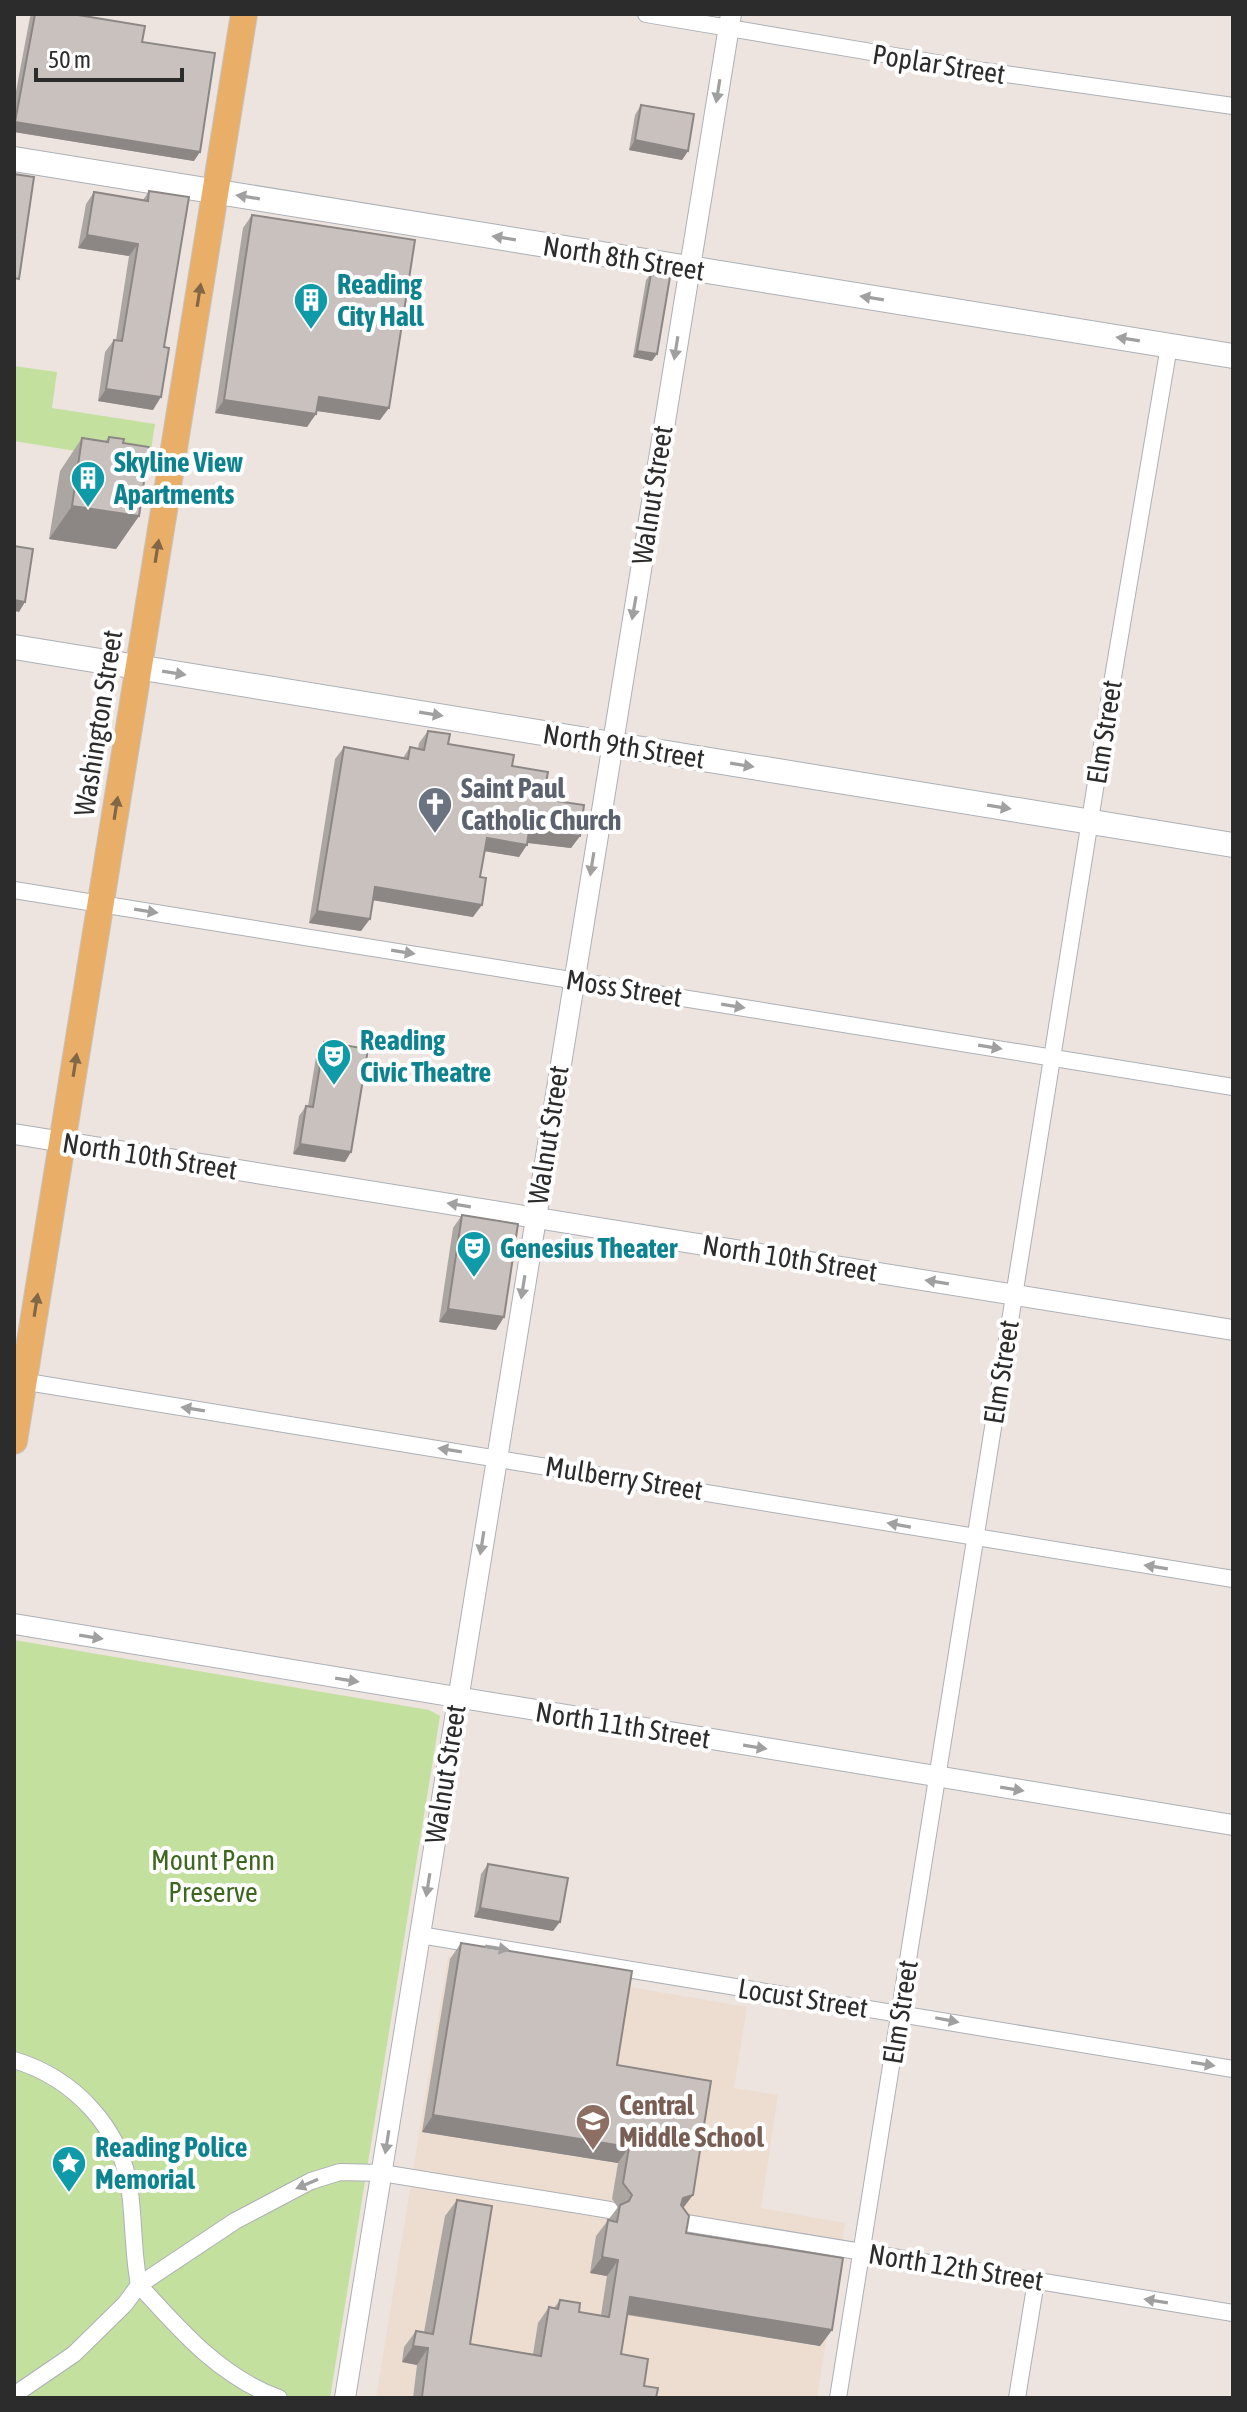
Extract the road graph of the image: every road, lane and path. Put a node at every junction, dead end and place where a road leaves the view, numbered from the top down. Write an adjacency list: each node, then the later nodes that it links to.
1 (244, 14): 6 (main road, Washington Street)
2 (646, 14): 3 (street, Poplar Street)
3 (729, 22): 4 (street, Poplar Street); 7 (street, Walnut Street, one-way to 7)
4 (1233, 106)
5 (14, 159): 6 (main road, North 8th Street)
6 (215, 192): 7 (main road, North 8th Street, one-way to 6); 11 (main road, Washington Street, one-way to 6)
7 (689, 268): 8 (main road, North 8th Street, one-way to 7); 12 (street, Walnut Street, one-way to 12)
8 (1169, 346): 9 (main road, North 8th Street); 13 (street, Elm Street)
9 (1233, 356)
10 (14, 647): 11 (main road, North 9th Street)
11 (139, 667): 12 (main road, North 9th Street, one-way to 12); 16 (main road, Washington Street, one-way to 11)
12 (611, 744): 13 (main road, North 9th Street, one-way to 13); 17 (street, Walnut Street, one-way to 17)
13 (1089, 821): 14 (main road, North 9th Street); 18 (street, Elm Street)
14 (1233, 845)
15 (14, 890): 16 (street, Moss Street)
16 (101, 904): 17 (street, Moss Street, one-way to 17); 21 (main road, Washington Street, one-way to 16)
17 (573, 979): 18 (street, Moss Street, one-way to 18); 22 (street, Walnut Street)
18 (1052, 1058): 19 (street, Moss Street); 23 (street, Elm Street)
19 (1233, 1087)
20 (14, 1134): 21 (street, North 10th Street)
21 (62, 1142): 22 (street, North 10th Street, one-way to 21); 25 (main road, Washington Street, one-way to 21)
22 (534, 1217): 23 (street, North 10th Street, one-way to 22); 27 (street, Walnut Street, one-way to 27)
23 (1014, 1294): 24 (street, North 10th Street); 28 (street, Elm Street)
24 (1233, 1330)
25 (18, 1381): 26 (main road, Washington Street); 27 (street, Mulberry Street, one-way to 25)
26 (14, 1441)
27 (495, 1457): 28 (street, Mulberry Street, one-way to 27); 31 (street, Walnut Street, one-way to 31)
28 (975, 1538): 29 (street, Mulberry Street, one-way to 28); 32 (street, Elm Street)
29 (1233, 1579)
30 (14, 1624): 31 (street, North 11th Street, one-way to 31)
31 (457, 1698): 32 (street, North 11th Street, one-way to 32); 34 (street, Walnut Street, one-way to 34)
32 (937, 1776): 33 (street, North 11th Street, one-way to 33); 35 (street, Elm Street)
33 (1233, 1825)
34 (420, 1935): 35 (street, Locust Street, one-way to 35); 38 (street, Walnut Street, one-way to 38)
35 (900, 2013): 37 (street, Locust Street, one-way to 37); 41 (street, Elm Street)
36 (14, 2060): 43 (street)
37 (1233, 2069)
38 (382, 2173): 39 (street); 43 (street, one-way to 43); 47 (street, Walnut Street)
39 (610, 2210)
40 (680, 2222): 41 (street, North 12th Street)
41 (861, 2251): 42 (street, North 12th Street); 48 (street, Elm Street)
42 (1036, 2281): 44 (street, North 12th Street, one-way to 42); 49 (street)
43 (139, 2285): 45 (street); 46 (street)
44 (1233, 2313)
45 (14, 2395)
46 (279, 2398)
47 (345, 2398)
48 (838, 2398)
49 (1017, 2398)

